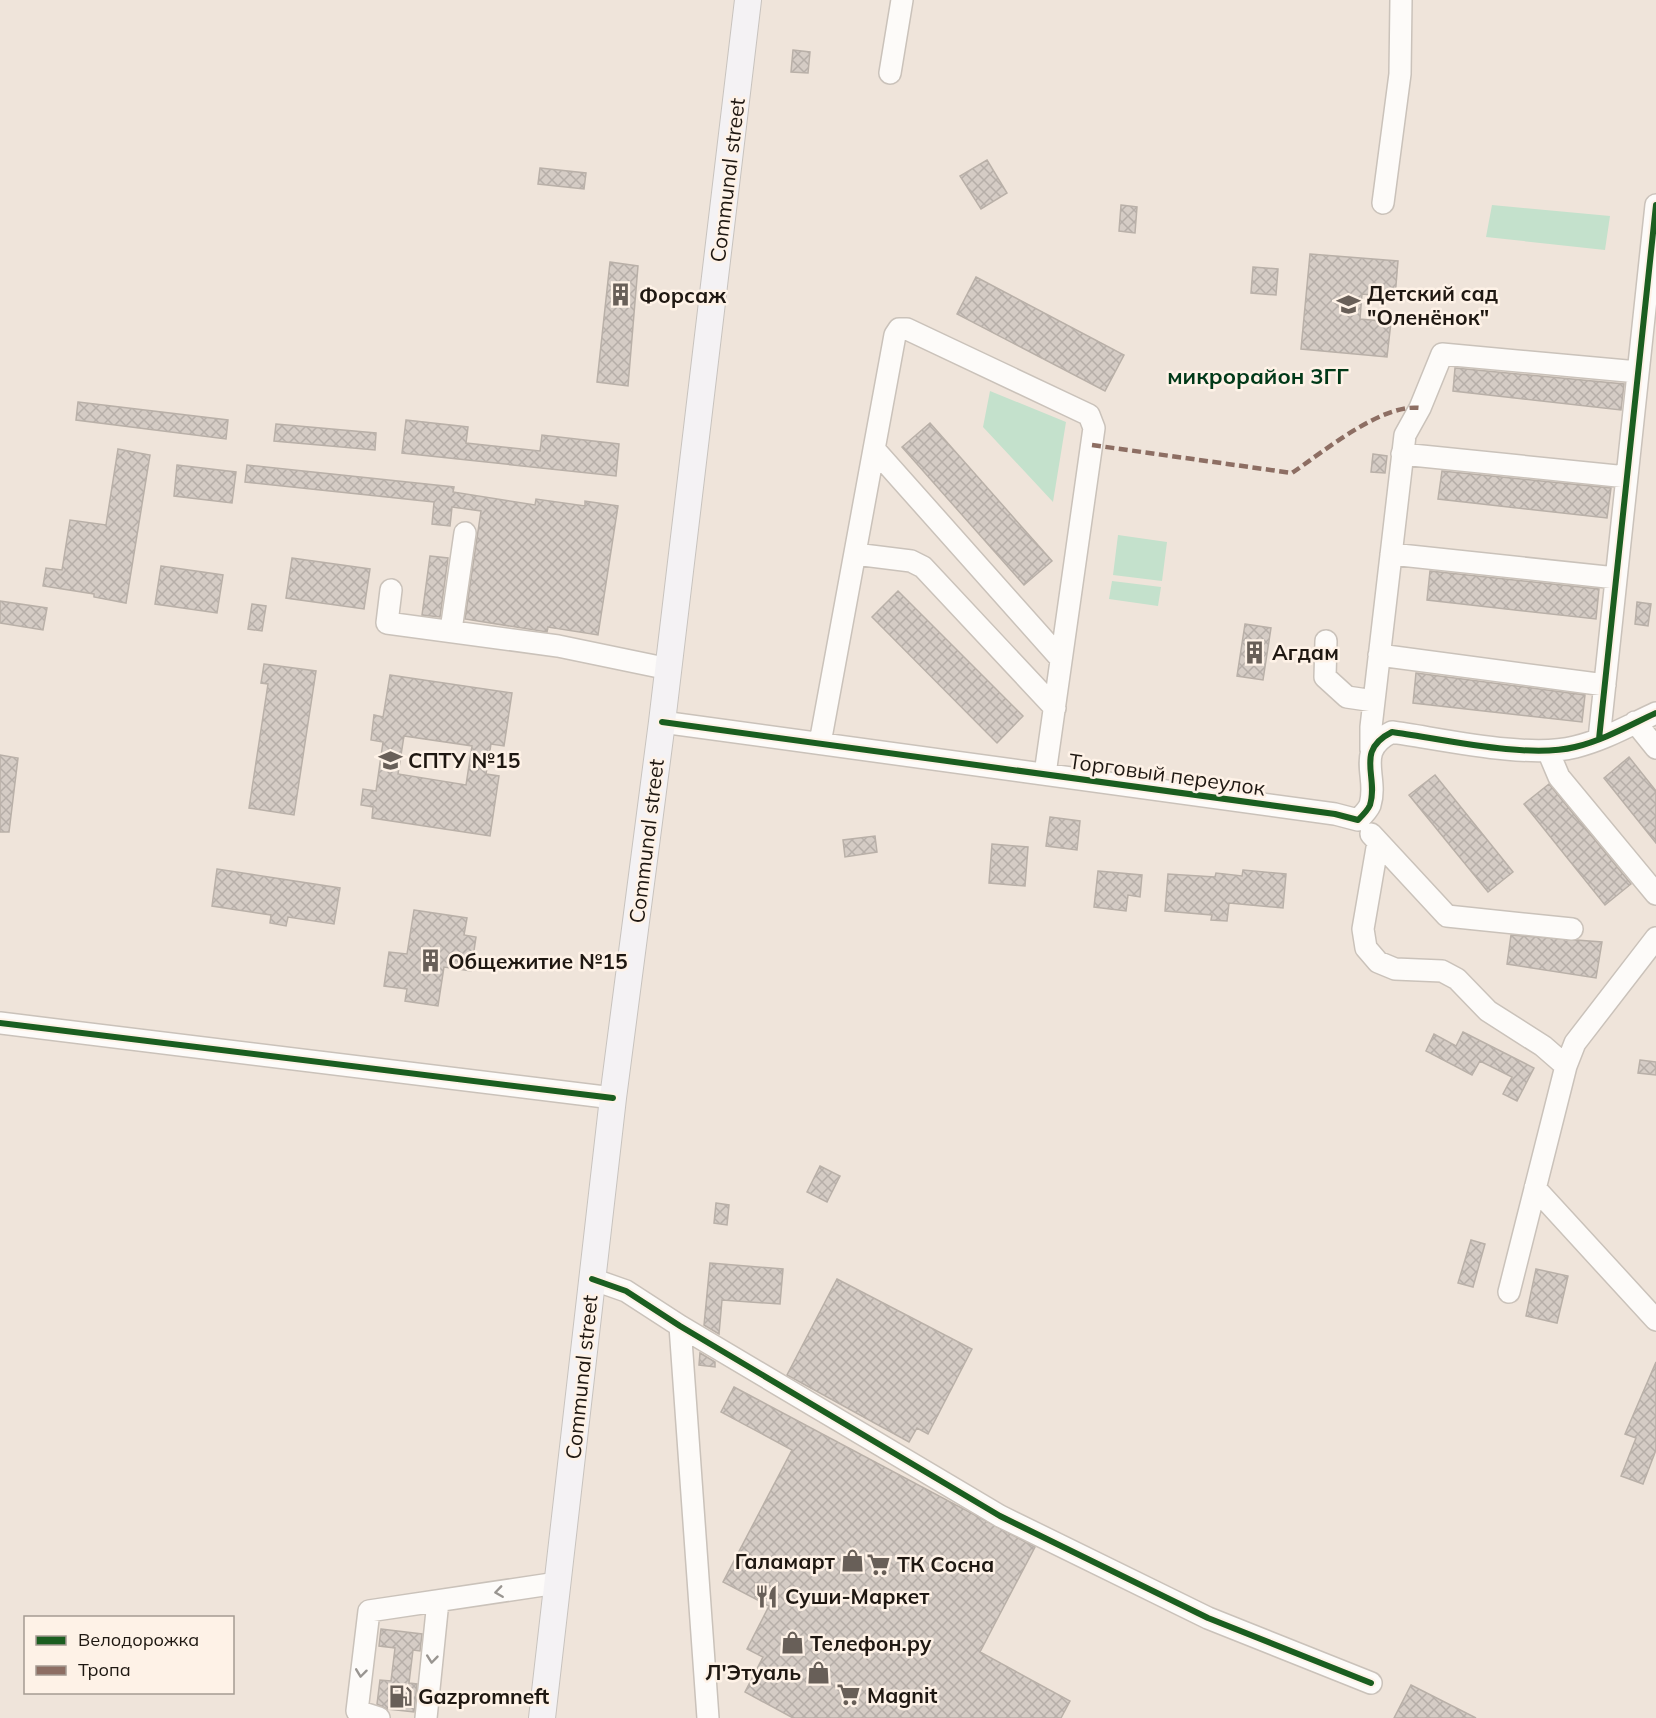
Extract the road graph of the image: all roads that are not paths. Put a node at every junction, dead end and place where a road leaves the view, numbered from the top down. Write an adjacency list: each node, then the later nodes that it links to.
1 (748, 0): 20 (main road, Communal street)
2 (902, 0): 4 (street)
3 (1401, 0): 5 (street)
4 (890, 73)
5 (1383, 203)
6 (1656, 205): 7 (street)
7 (1638, 372): 9 (street); 10 (street)
8 (874, 449): 12 (street); 19 (street); 19 (street)
9 (1402, 454): 10 (street); 13 (street)
10 (1627, 477): 14 (street)
11 (465, 533): 16 (street)
12 (855, 554): 23 (street); 28 (street)
13 (1391, 554): 14 (street); 18 (street)
14 (1616, 578): 21 (street)
15 (391, 590): 16 (street)
16 (451, 630): 20 (street)
17 (1326, 641): 22 (street)
18 (1379, 655): 21 (street); 22 (street)
19 (1062, 659): 23 (street)
20 (669, 669): 25 (main road, Communal street)
21 (1605, 685): 27 (street)
22 (1374, 701): 30 (street)
23 (1055, 708): 32 (street)
24 (1656, 713): 26 (street)
25 (662, 722): 28 (street, Торговый переулок); 40 (main road, Communal street)
26 (1635, 722): 27 (street); 29 (street)
27 (1599, 739): 31 (street)
28 (820, 743): 32 (street, Торговый переулок)
29 (1656, 748)
30 (1371, 750): 31 (street); 33 (street)
31 (1548, 751): 35 (street)
32 (1045, 774): 33 (street, Торговый переулок)
33 (1358, 820): 34 (street)
34 (1378, 842): 36 (street); 39 (street)
35 (1656, 894)
36 (1572, 929)
37 (1656, 938): 39 (street)
38 (0, 1023): 40 (street)
39 (1566, 1066): 41 (street)
40 (613, 1098): 42 (main road, Communal street)
41 (1535, 1188): 43 (street); 44 (street)
42 (592, 1279): 45 (street); 46 (main road, Communal street)
43 (1509, 1292)
44 (1656, 1320)
45 (680, 1326): 48 (street); 52 (street)
46 (557, 1583): 47 (street, one-way to 47); 51 (main road, Communal street)
47 (438, 1600): 49 (street, one-way to 49); 50 (street, one-way to 50)
48 (1371, 1683)
49 (379, 1718)
50 (426, 1718)
51 (542, 1718)
52 (708, 1718)

